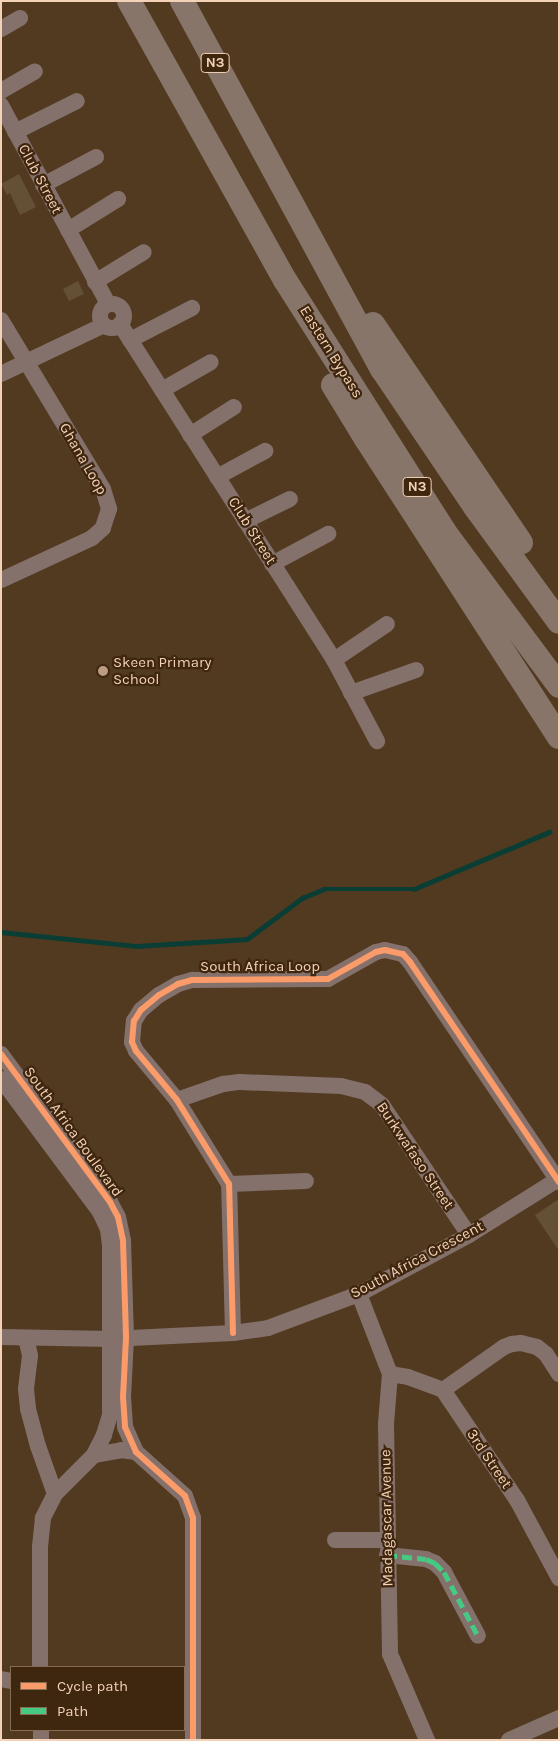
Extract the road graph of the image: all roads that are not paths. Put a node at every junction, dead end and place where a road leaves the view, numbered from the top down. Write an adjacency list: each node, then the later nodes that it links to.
1 (129, 1): 16 (highway, Eastern Bypass / N3)
2 (182, 1): 13 (highway, N3)
3 (20, 18): 4 (street)
4 (1, 29)
5 (35, 71): 6 (street)
6 (1, 92)
7 (77, 101): 9 (street)
8 (1, 105): 9 (street, Club Street)
9 (15, 132): 11 (street, Club Street)
10 (96, 157): 11 (street)
11 (44, 185): 14 (street, Club Street)
12 (118, 199): 14 (street)
13 (300, 217): 37 (highway); 38 (highway, N3)
14 (68, 230): 17 (street, Club Street)
15 (144, 252): 17 (street)
16 (286, 280): 42 (highway, Eastern Bypass / N3); 44 (highway)
17 (95, 282): 18 (street, Club Street)
18 (108, 304): 21 (street); 22 (street)
19 (192, 308): 23 (street)
20 (1, 320): 25 (street, Ghana Loop)
21 (120, 324): 22 (street); 23 (street, Club Street)
22 (104, 325): 25 (street)
23 (130, 340): 27 (street, Club Street)
24 (211, 362): 27 (street)
25 (26, 363): 26 (street); 36 (street, Ghana Loop)
26 (1, 374)
27 (162, 390): 29 (street, Club Street)
28 (234, 407): 29 (street)
29 (190, 435): 31 (street, Club Street)
30 (264, 451): 31 (street)
31 (217, 477): 33 (street, Club Street)
32 (290, 498): 33 (street)
33 (246, 522): 35 (street, Club Street)
34 (328, 534): 35 (street)
35 (272, 564): 40 (street, Club Street)
36 (1, 580)
37 (559, 594)
38 (559, 622)
39 (387, 624): 40 (street)
40 (334, 660): 43 (street, Club Street)
41 (416, 670): 43 (street)
42 (559, 686)
43 (351, 693): 45 (street, Club Street)
44 (559, 737)
45 (377, 742)
46 (1, 1054): 57 (street, South Africa Boulevard)
47 (1, 1079): 57 (street, South Africa Boulevard)
48 (177, 1100): 50 (street, South Africa Loop); 51 (street, South Africa Loop); 52 (street, Burkwafaso Street)
49 (306, 1181): 51 (street)
50 (558, 1181): 52 (street, South Africa Crescent)
51 (229, 1184): 54 (street)
52 (469, 1235): 53 (street, South Africa Crescent)
53 (359, 1294): 54 (street, South Africa Crescent); 58 (street, Madagascar Avenue)
54 (233, 1333): 57 (street, South Africa Crescent)
55 (1, 1338): 56 (street, South Africa Crescent)
56 (26, 1338): 57 (street, South Africa Crescent); 63 (street)
57 (118, 1339): 61 (street, South Africa Boulevard); 62 (street, South Africa Boulevard)
58 (390, 1374): 60 (street); 65 (street, Madagascar Avenue)
59 (559, 1374): 60 (street)
60 (443, 1390): 66 (street, 3rd Street)
61 (136, 1452): 62 (street); 70 (street, South Africa Boulevard)
62 (94, 1455): 63 (street, South Africa Boulevard)
63 (55, 1494): 68 (street, South Africa Boulevard)
64 (335, 1540): 65 (street)
65 (387, 1547): 67 (street); 71 (street, Madagascar Avenue)
66 (559, 1578)
67 (478, 1636)
68 (40, 1666)
69 (559, 1718): 72 (street)
70 (193, 1740)
71 (427, 1740)
72 (509, 1740)

